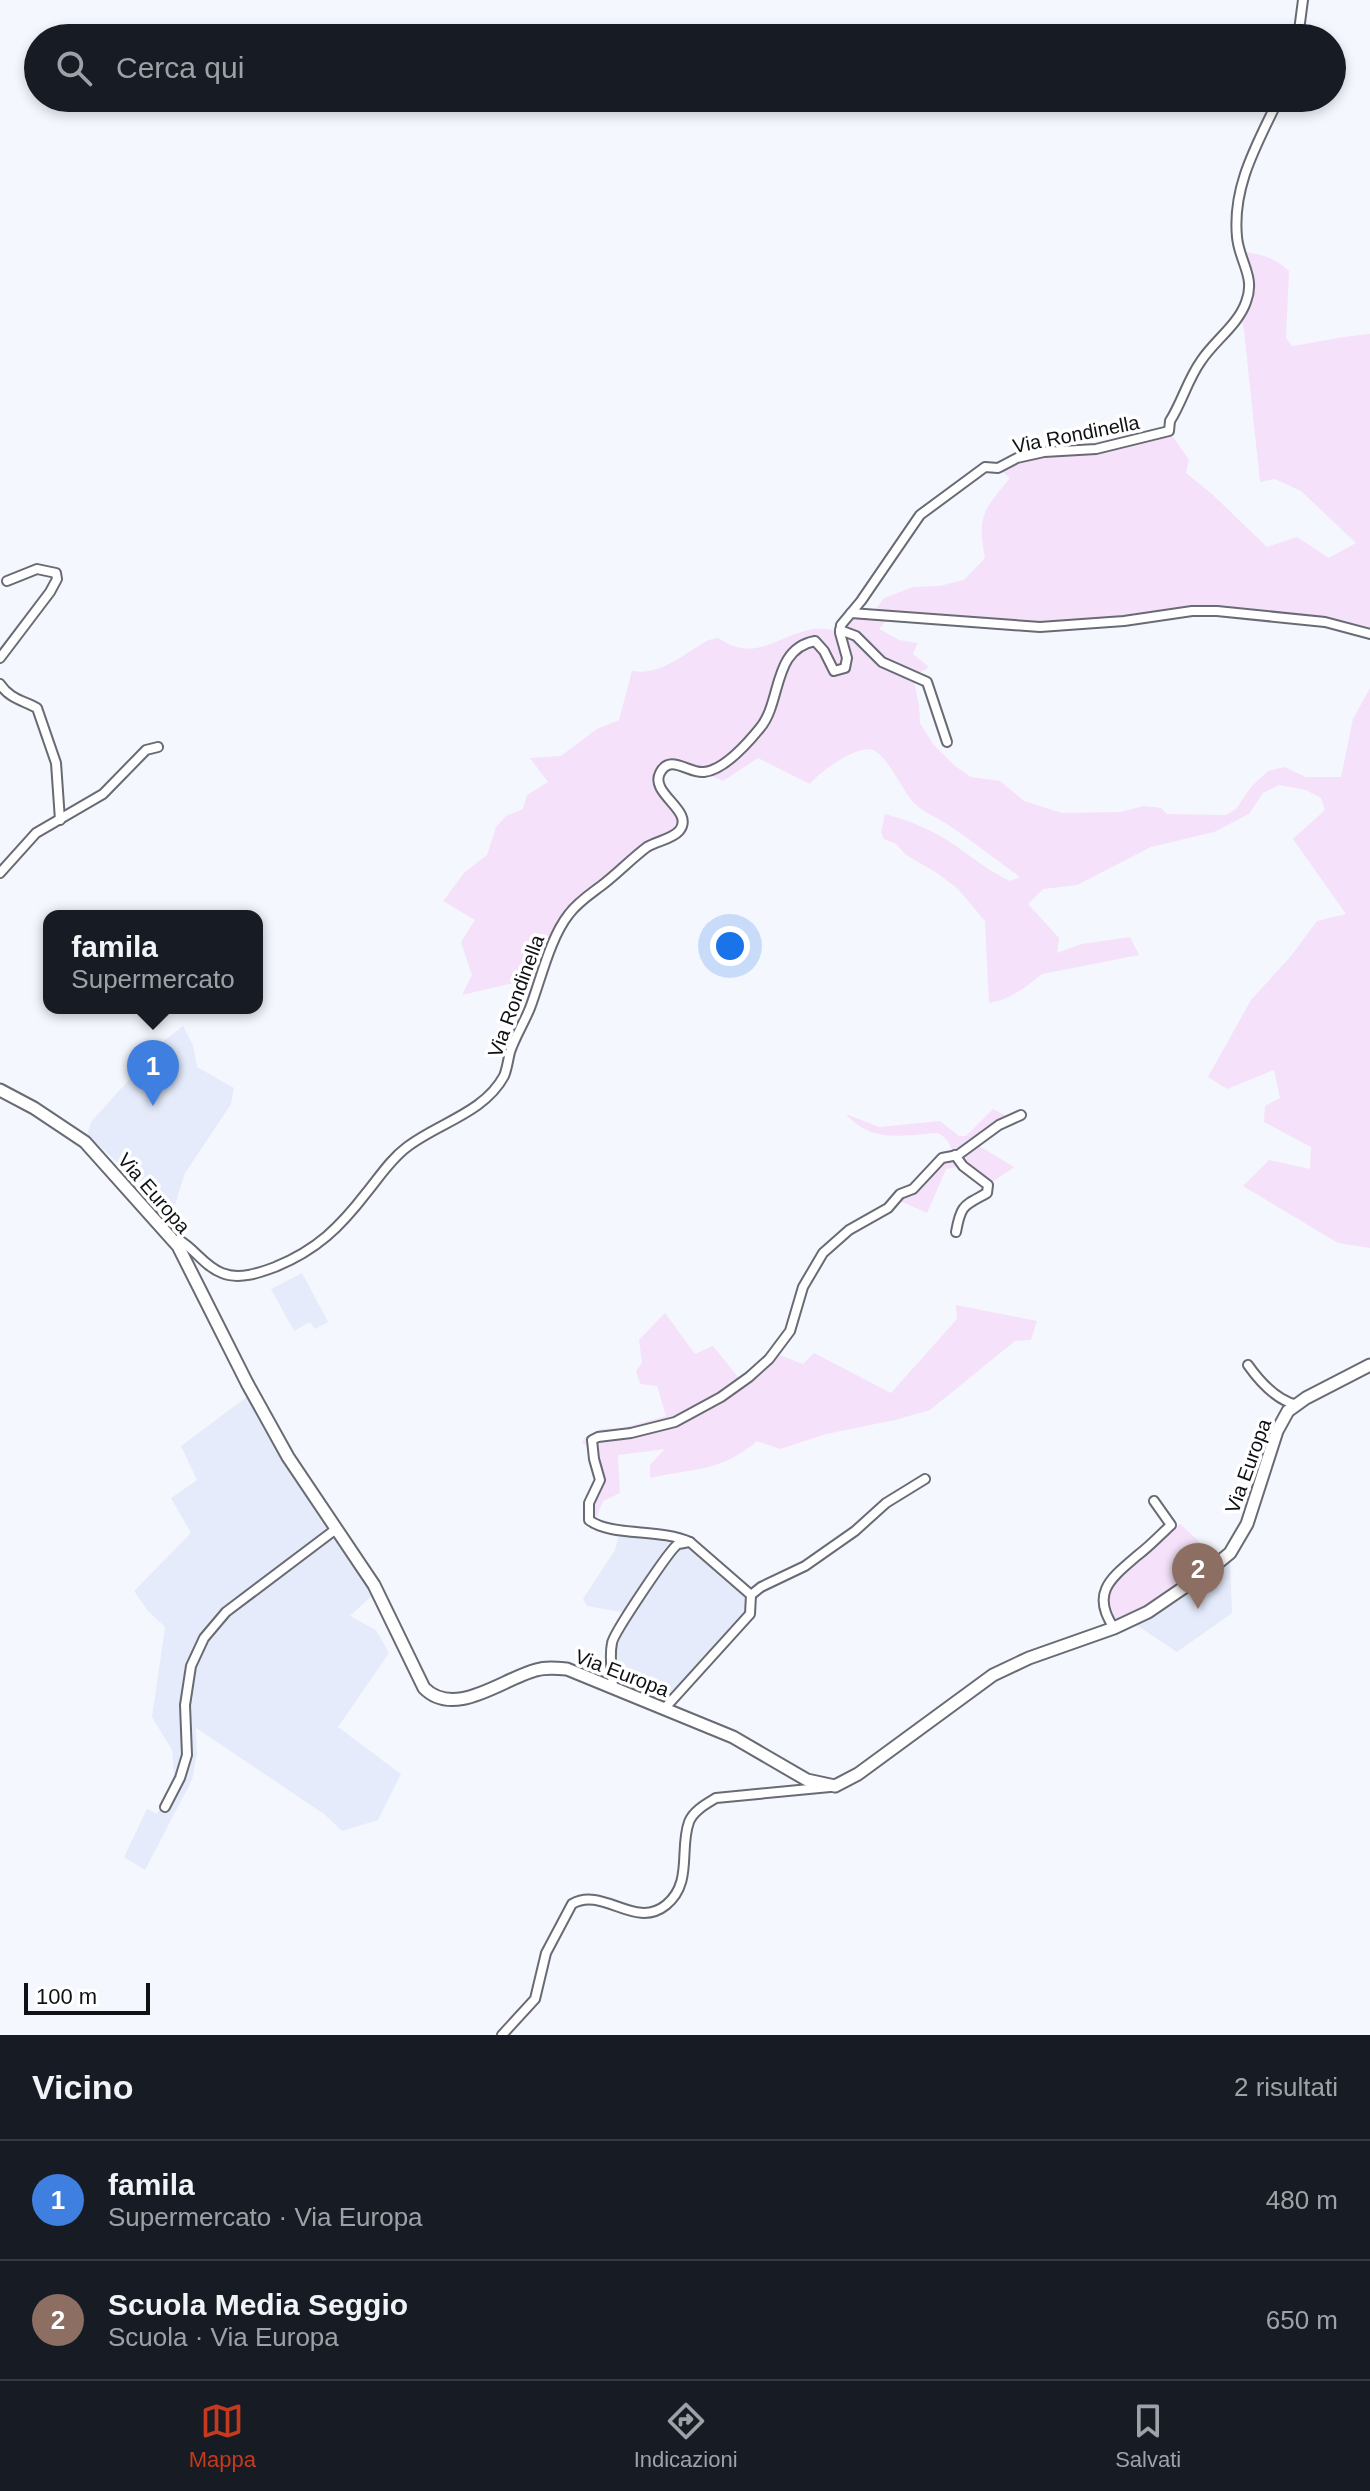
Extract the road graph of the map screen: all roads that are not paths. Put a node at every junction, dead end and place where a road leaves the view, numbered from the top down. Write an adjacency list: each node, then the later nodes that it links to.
1 (1303, 0): 2 (street)
2 (1300, 24)
3 (1272, 112): 5 (street, Via Rondinella)
4 (7, 581): 8 (street)
5 (851, 613): 6 (street, Via Rondinella); 7 (street)
6 (840, 630): 10 (street); 18 (street, Via Rondinella)
7 (1370, 634)
8 (0, 658)
9 (0, 684): 12 (street)
10 (947, 742)
11 (158, 747): 12 (street)
12 (60, 820): 13 (street)
13 (0, 873)
14 (0, 1090): 18 (main road, Via Europa)
15 (1021, 1115): 16 (street)
16 (955, 1155): 17 (street); 25 (street)
17 (956, 1232)
18 (174, 1241): 24 (main road, Via Europa)
19 (1248, 1365): 21 (street)
20 (1370, 1365): 21 (main road, Via Europa)
21 (1297, 1405): 27 (main road, Via Europa)
22 (925, 1479): 26 (street)
23 (1154, 1501): 27 (street)
24 (336, 1529): 28 (main road, Via Europa); 31 (street)
25 (690, 1542): 26 (street); 28 (street)
26 (751, 1595): 29 (street)
27 (1114, 1628): 30 (main road, Via Europa)
28 (613, 1687): 29 (main road, Via Europa)
29 (664, 1709): 30 (main road, Via Europa)
30 (835, 1786): 32 (street)
31 (165, 1807)
32 (502, 2035)

